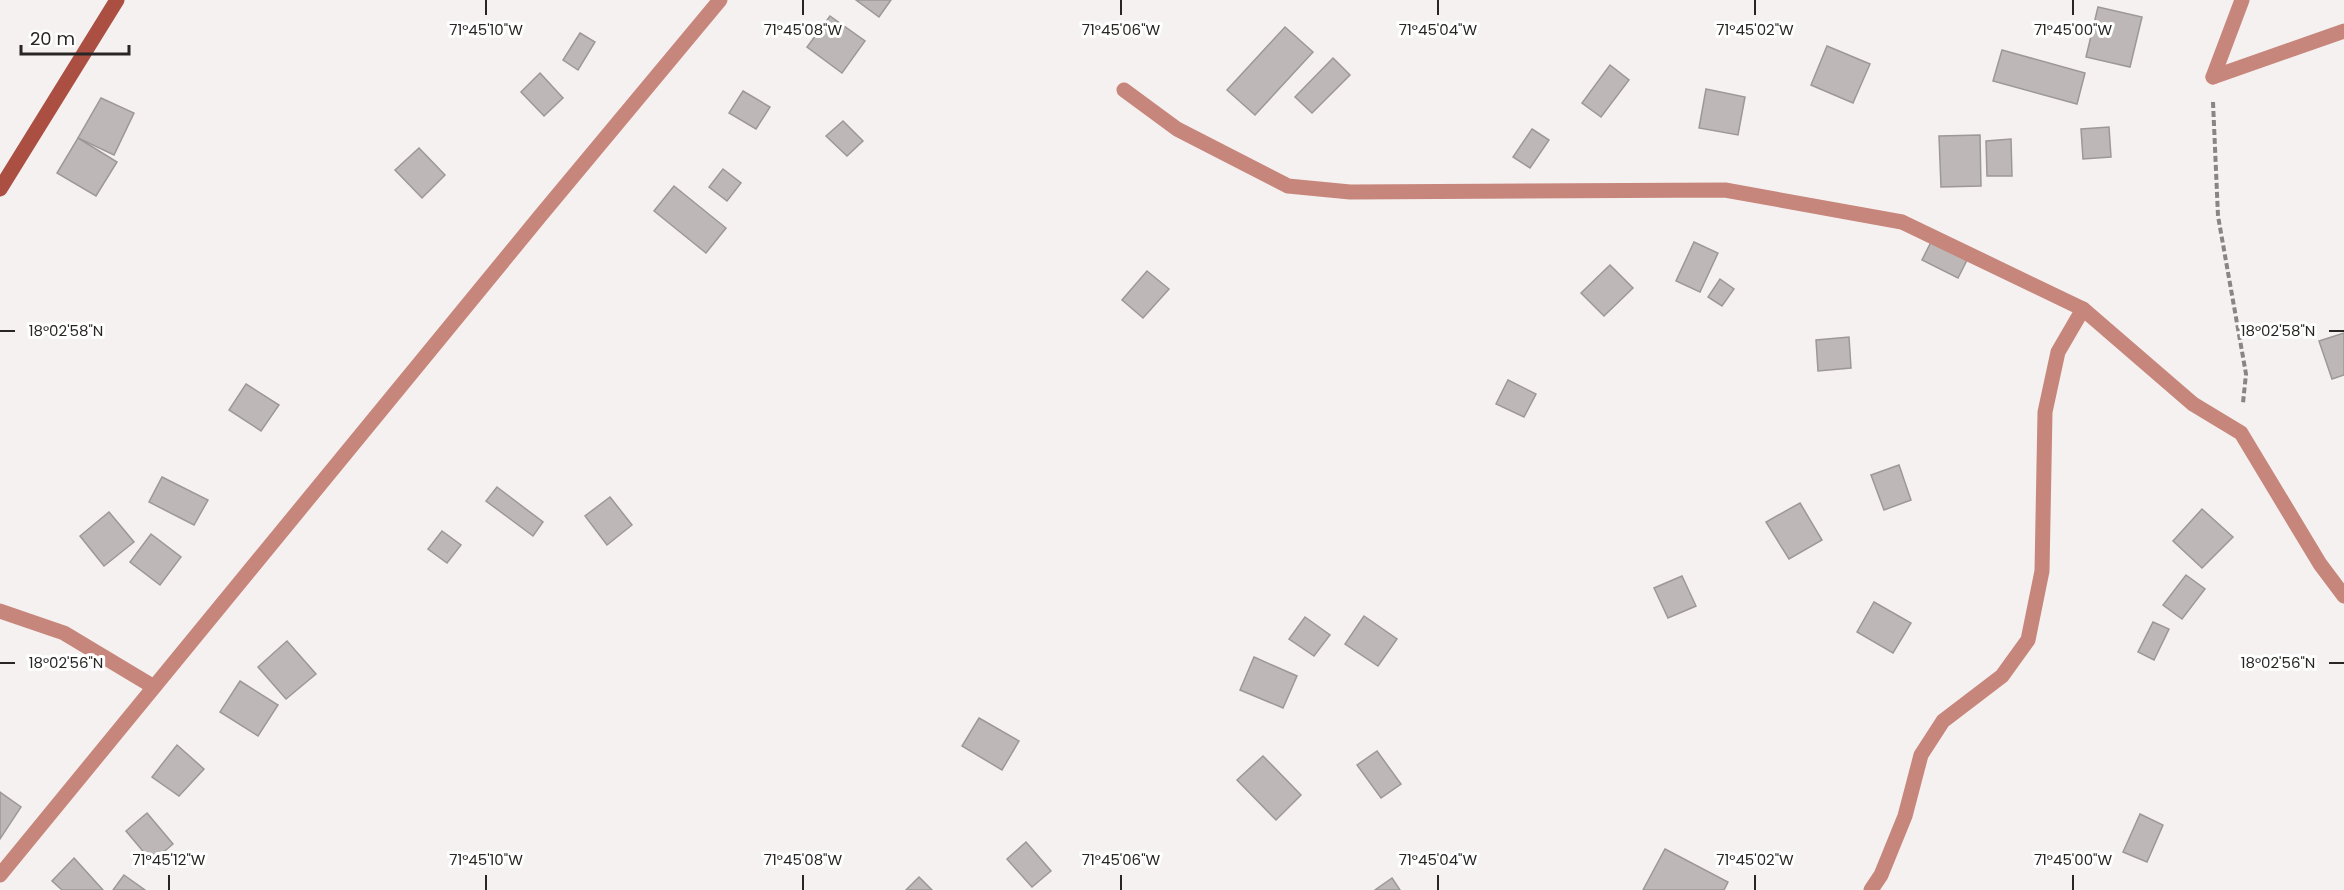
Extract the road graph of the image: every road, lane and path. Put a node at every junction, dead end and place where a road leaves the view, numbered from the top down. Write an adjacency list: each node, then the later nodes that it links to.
1 (117, 0): 7 (main road)
2 (720, 0): 12 (street)
3 (2242, 0): 5 (street)
4 (2344, 31): 5 (street)
5 (2212, 77): 9 (path)
6 (1124, 90): 8 (street)
7 (0, 189)
8 (2083, 309): 9 (street); 14 (street)
9 (2241, 433): 10 (street)
10 (2344, 596)
11 (0, 611): 12 (street)
12 (154, 687): 13 (street)
13 (0, 875)
14 (1871, 890)

